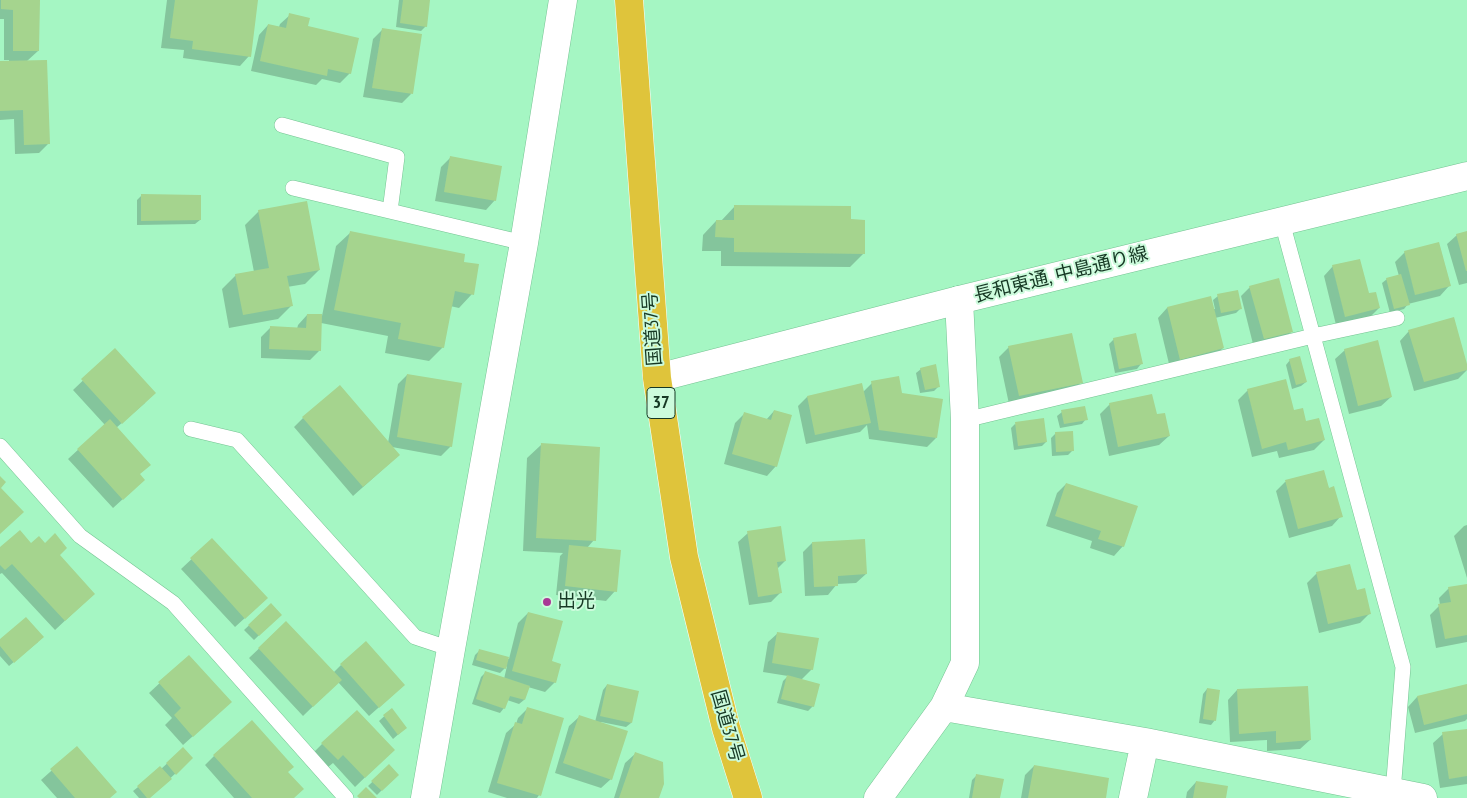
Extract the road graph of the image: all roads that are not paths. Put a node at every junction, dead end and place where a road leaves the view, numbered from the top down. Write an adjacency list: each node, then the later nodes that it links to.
1 (563, 0): 8 (street)
2 (629, 0): 12 (highway, 国道37号 / 37)
3 (282, 125): 6 (lane)
4 (1467, 176): 7 (street, 長和東通, 中島通り線)
5 (293, 188): 6 (lane)
6 (390, 211): 8 (lane)
7 (1282, 222): 9 (street, 長和東通, 中島通り線); 11 (lane)
8 (524, 243): 16 (street)
9 (959, 300): 12 (street, 長和東通, 中島通り線); 13 (street)
10 (1397, 318): 11 (lane)
11 (1313, 336): 13 (lane); 19 (lane)
12 (657, 378): 22 (highway, 国道37号 / 37)
13 (964, 420): 17 (street)
14 (191, 429): 16 (lane)
15 (0, 446): 20 (lane)
16 (451, 649): 21 (street)
17 (944, 707): 18 (street); 23 (street)
18 (1145, 742): 19 (street); 24 (street)
19 (1393, 792): 25 (street)
20 (346, 798)
21 (425, 798)
22 (748, 798)
23 (878, 798)
24 (1133, 798)
25 (1423, 798)

